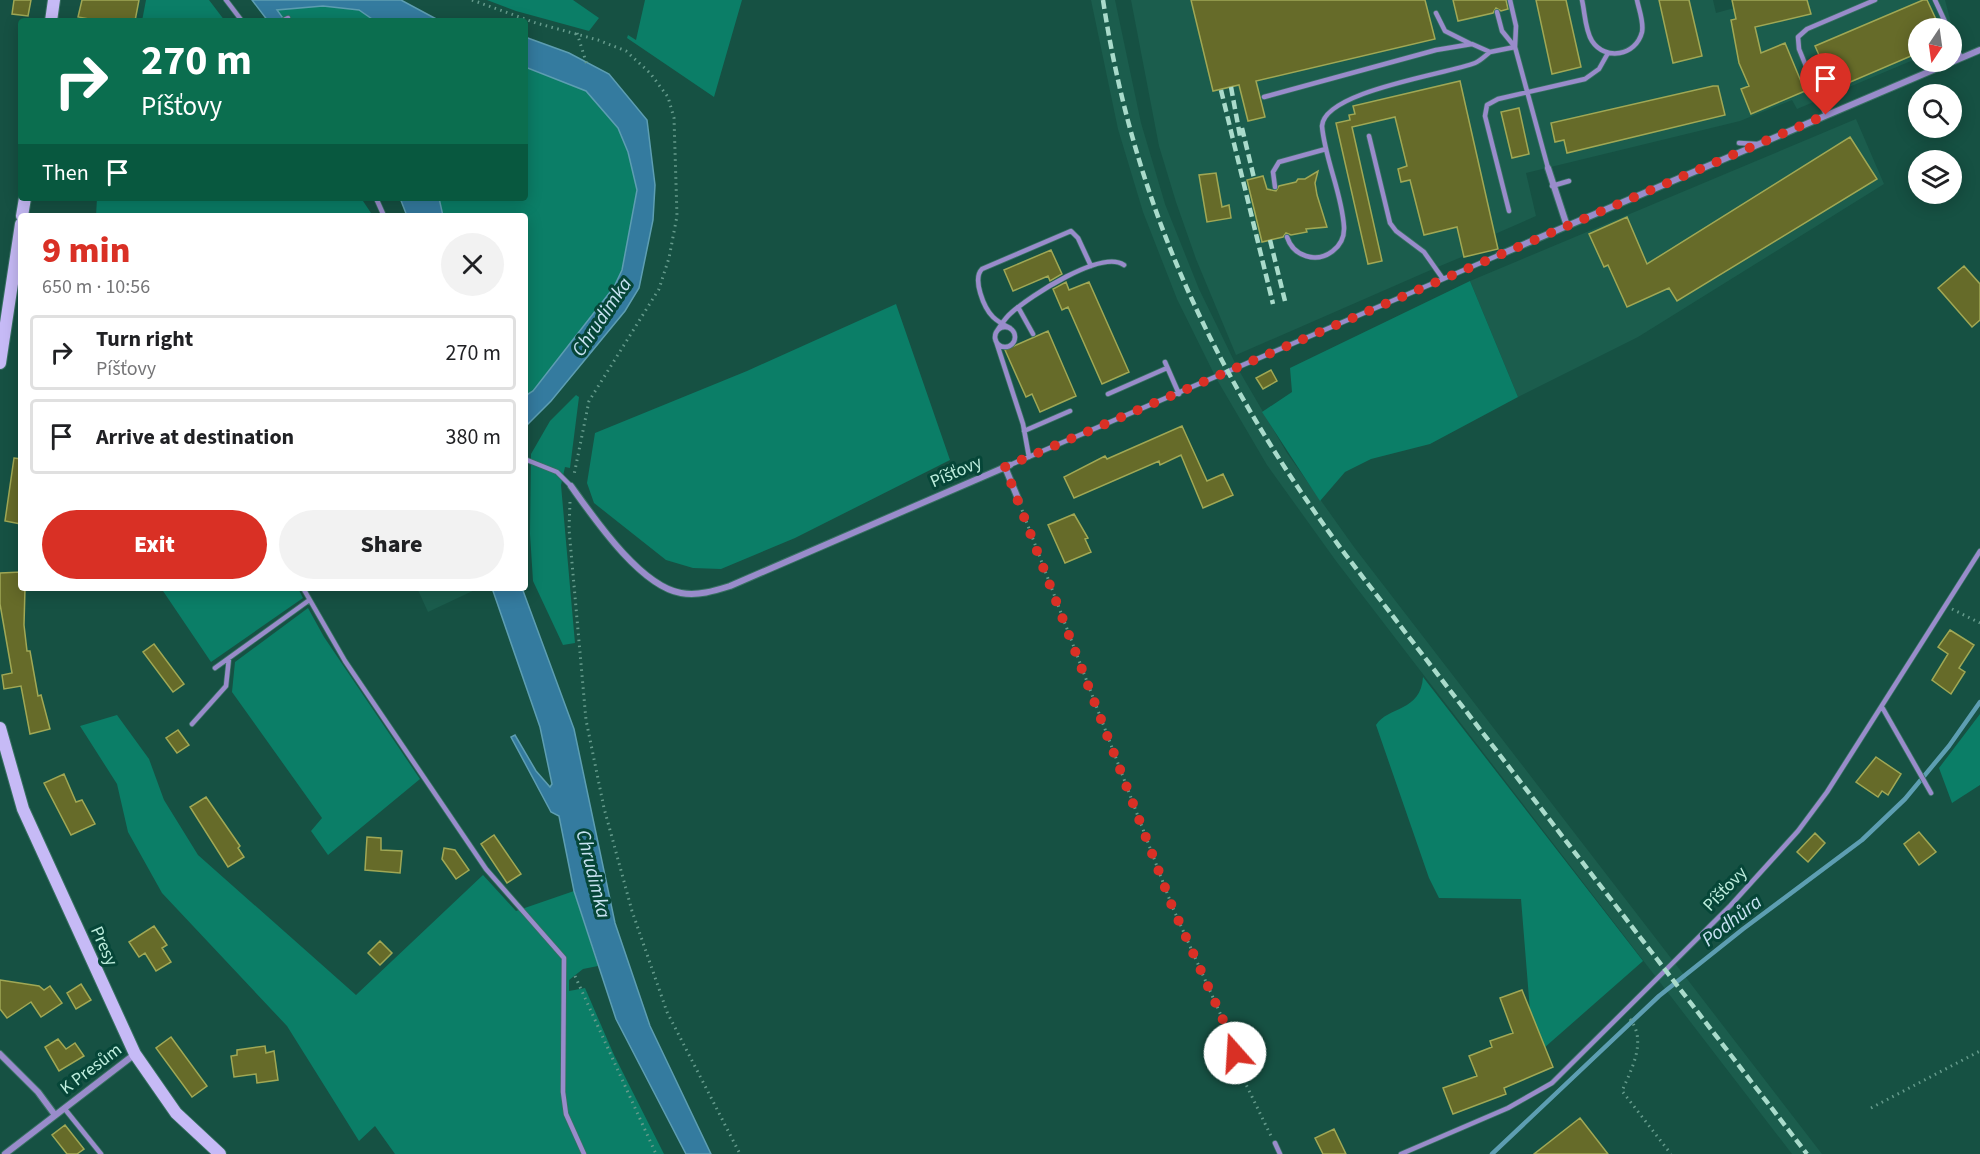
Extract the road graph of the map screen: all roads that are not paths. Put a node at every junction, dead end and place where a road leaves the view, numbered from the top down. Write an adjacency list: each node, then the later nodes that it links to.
1 (54, 0): 10 (street)
2 (226, 0): 11 (lane)
3 (1510, 0): 14 (lane)
4 (1582, 0): 17 (lane)
5 (1637, 0): 17 (lane)
6 (1875, 0): 22 (lane)
7 (1935, 0): 12 (lane)
8 (1497, 12): 14 (lane)
9 (1436, 13): 13 (lane)
10 (51, 18)
11 (240, 18)
12 (1943, 18)
13 (1472, 44): 16 (lane); 21 (lane)
14 (1515, 46): 16 (lane); 20 (lane)
15 (1980, 50): 18 (street, Píšťovy)
16 (1490, 52): 26 (lane)
17 (1608, 53): 20 (lane)
18 (1962, 58)
19 (1928, 72): 22 (street, Píšťovy)
20 (1530, 92): 27 (lane); 31 (lane)
21 (1264, 97)
22 (1826, 115): 25 (street, Píšťovy)
23 (1369, 136): 38 (lane)
24 (1739, 143): 25 (lane)
25 (1760, 144): 32 (street, Píšťovy)
26 (1326, 149): 30 (lane); 33 (lane)
27 (1548, 168): 29 (street)
28 (1569, 181): 29 (lane)
29 (1552, 186): 32 (street)
30 (1275, 187)
31 (1509, 211)
32 (1567, 226): 35 (street, Píšťovy)
33 (1287, 237)
34 (18, 244): 45 (street)
35 (1499, 255): 38 (lane, Píšťovy)
36 (1124, 265): 37 (lane)
37 (1091, 266): 39 (lane); 40 (lane)
38 (1443, 279): 47 (lane, Píšťovy)
39 (1018, 307): 40 (lane); 43 (lane)
40 (1002, 324): 41 (lane); 42 (lane)
41 (1010, 328): 42 (lane); 44 (lane)
42 (997, 332): 44 (lane)
43 (1033, 334)
44 (995, 338): 49 (lane)
45 (0, 363)
46 (1107, 394): 47 (lane)
47 (1179, 394): 50 (lane, Píšťovy)
48 (1071, 411): 49 (lane)
49 (1024, 431): 50 (lane)
50 (1029, 457): 52 (lane, Píšťovy)
51 (528, 460): 53 (lane)
52 (1008, 466): 53 (street, Píšťovy); 54 (street)
53 (572, 486)
54 (1019, 501)
55 (1980, 551): 60 (lane, Píšťovy)
56 (304, 591): 57 (lane)
57 (309, 601): 58 (lane); 72 (lane)
58 (229, 658): 59 (lane); 61 (lane)
59 (215, 668)
60 (1882, 707): 63 (lane); 74 (lane, Píšťovy)
61 (192, 724)
62 (0, 728): 65 (street, Presy)
63 (1931, 793)
64 (0, 1054): 67 (street, K Presům)
65 (135, 1054): 66 (street, K Presům); 71 (street, Presy)
66 (64, 1108): 67 (street, K Presům); 70 (lane, K Presům)
67 (55, 1115): 69 (street, K Presům)
68 (1275, 1143): 73 (lane)
69 (5, 1154)
70 (100, 1154)
71 (220, 1154)
72 (584, 1154)
73 (1280, 1154)
74 (1401, 1154)

